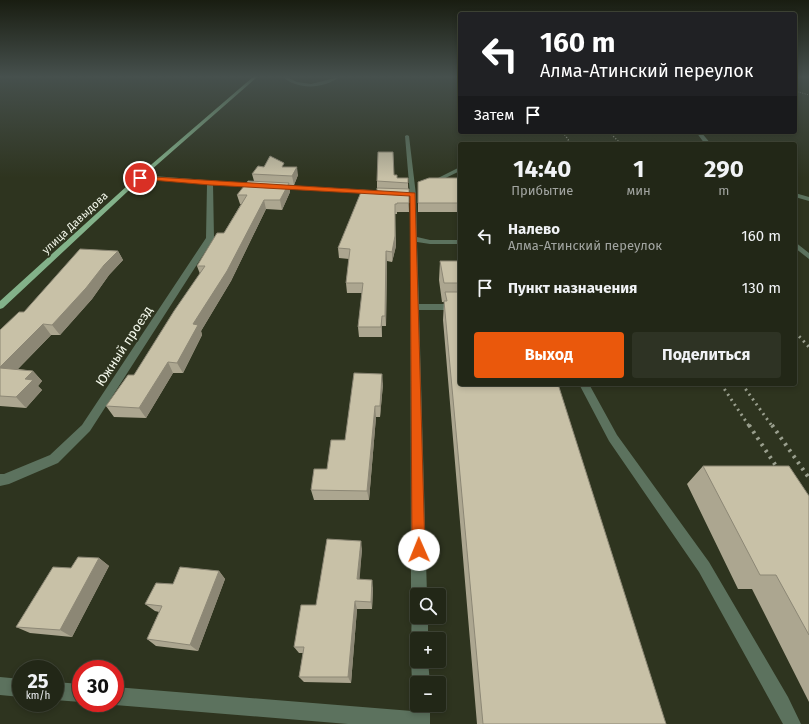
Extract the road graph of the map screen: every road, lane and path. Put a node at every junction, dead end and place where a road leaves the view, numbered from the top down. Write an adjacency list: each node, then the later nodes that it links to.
1 (217, 111): 6 (main road, улица Давыдова)
2 (700, 134): 4 (street)
3 (406, 136): 10 (street)
4 (706, 142)
5 (458, 170): 10 (street)
6 (140, 178): 7 (street); 18 (main road, улица Давыдова)
7 (210, 184): 8 (street); 22 (street, Южный проезд)
8 (265, 186)
9 (273, 187): 11 (street)
10 (415, 190): 14 (street)
11 (398, 194)
12 (797, 196): 13 (street)
13 (809, 199)
14 (414, 239): 15 (street); 19 (street)
15 (458, 242)
16 (797, 246): 17 (street)
17 (809, 257)
18 (0, 306)
19 (415, 307): 20 (street); 23 (street)
20 (458, 307)
21 (585, 386): 28 (street)
22 (0, 480)
23 (419, 588)
24 (0, 686): 25 (street)
25 (12, 687)
26 (124, 697): 27 (street)
27 (421, 717)
28 (792, 724)

